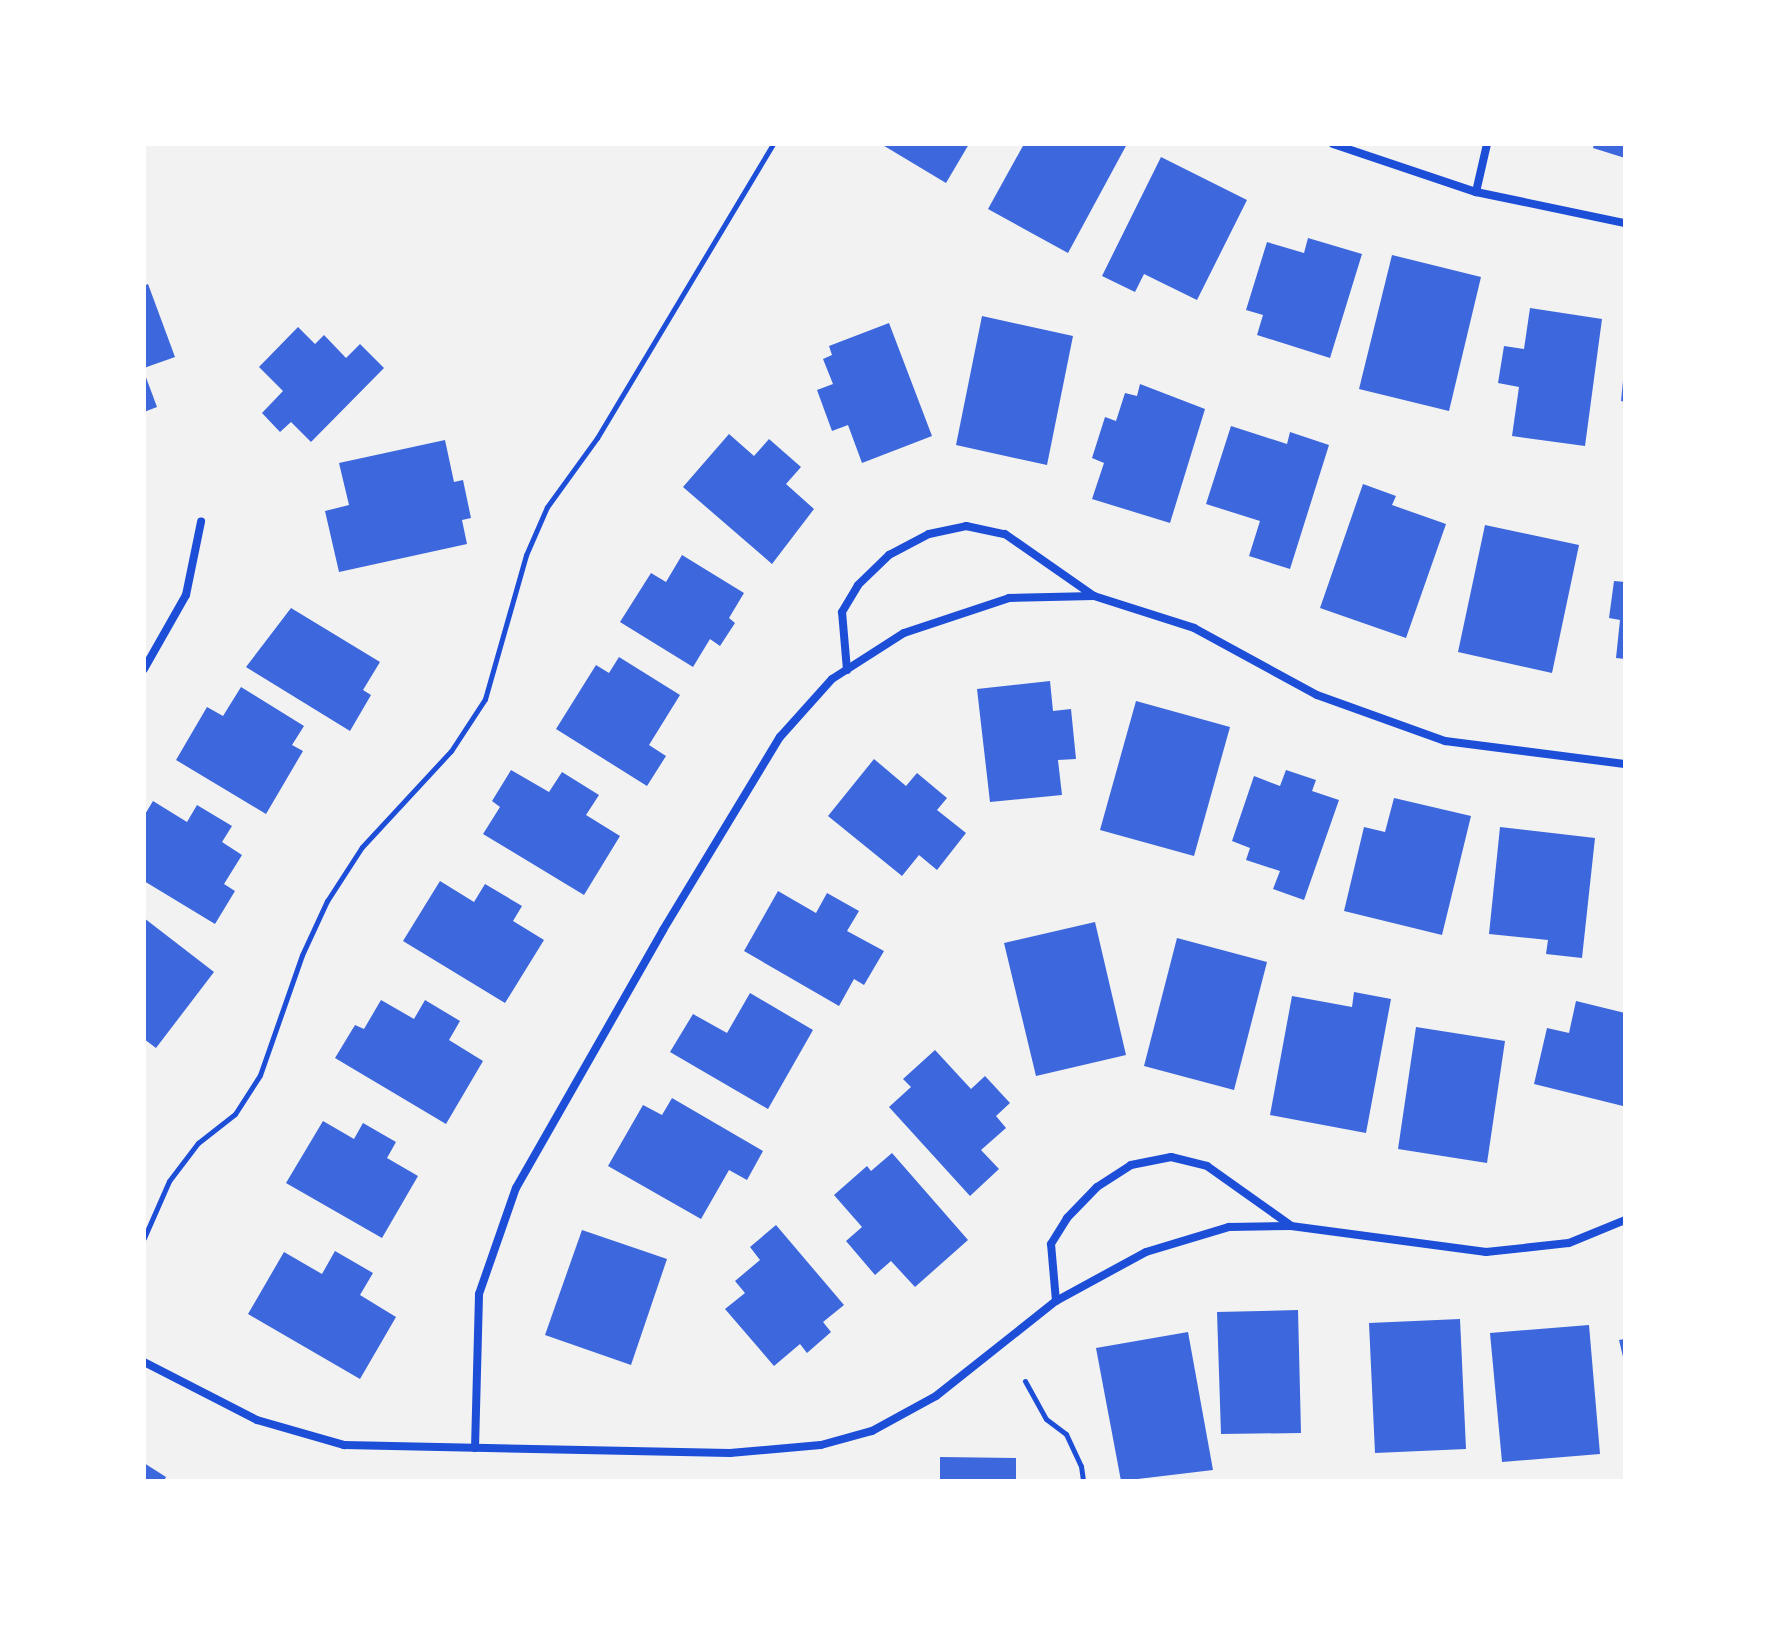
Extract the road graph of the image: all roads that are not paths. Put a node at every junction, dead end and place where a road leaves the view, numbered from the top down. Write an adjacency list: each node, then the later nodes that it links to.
1 (1333, 144): 3 (street)
2 (1487, 144): 3 (street)
3 (1476, 192): 4 (street)
4 (1625, 223)
5 (201, 522): 7 (street)
6 (1094, 596): 8 (street); 8 (street); 9 (street)
7 (144, 669)
8 (847, 670): 14 (street)
9 (1625, 764)
10 (1625, 1220): 11 (street)
11 (1291, 1226): 12 (street); 12 (street)
12 (1056, 1301): 14 (street)
13 (144, 1362): 14 (street)
14 (475, 1448)

